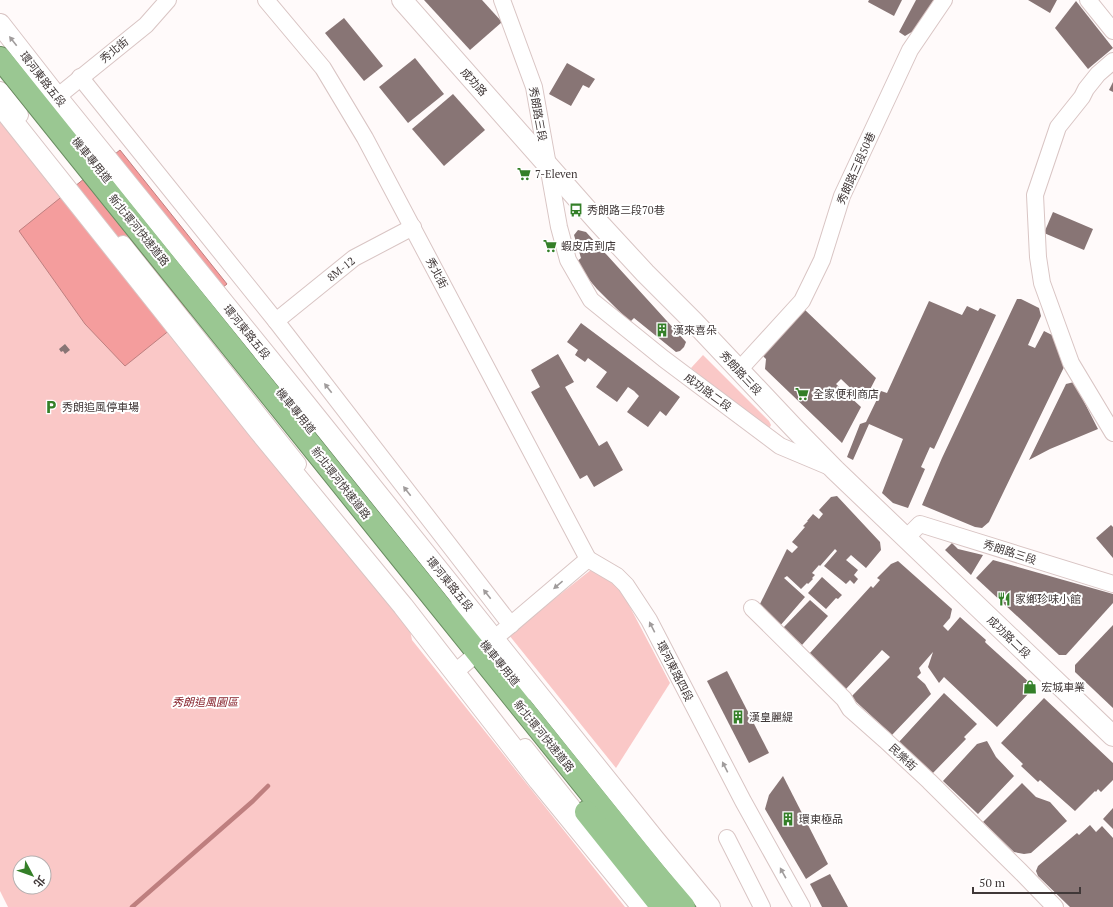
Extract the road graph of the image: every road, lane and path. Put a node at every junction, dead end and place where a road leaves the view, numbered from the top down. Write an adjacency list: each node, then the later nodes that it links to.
1 (168, 0): 12 (street, 秀北街)
2 (266, 0): 18 (street, 秀北街)
3 (402, 0): 17 (street, 成功路)
4 (502, 0): 17 (street, 秀朗路三段)
5 (944, 0): 20 (street, 秀朗路三段50巷)
6 (1088, 0): 8 (street)
7 (0, 24): 15 (street, 環河東路五段, one-way to 7)
8 (1113, 31)
9 (0, 46): 28 (street, 機車專用道)
10 (0, 58): 28 (highway, 新北環河快速道路)
11 (1113, 61): 21 (street)
12 (80, 77): 15 (street, 秀北街); 19 (street, 環河東路五段)
13 (0, 78): 28 (highway, 新北環河快速道路)
14 (0, 90): 28 (street, 機車專用道)
15 (57, 97): 28 (street, 環河東路五段)
16 (0, 105): 28 (street)
17 (547, 164): 20 (street, 秀朗路三段); 22 (street, 成功路二段)
18 (412, 227): 19 (street, 8M-12); 24 (street, 秀北街)
19 (276, 321): 27 (street, 環河東路五段, one-way to 19)
20 (739, 370): 22 (street, 秀朗路三段)
21 (1113, 433)
22 (835, 470): 23 (street, 秀朗路三段)
23 (906, 538): 25 (street, 秀朗路三段); 29 (street, 成功路二段)
24 (588, 560): 27 (street, one-way to 27); 38 (street, 環河東路四段, one-way to 24)
25 (1113, 584)
26 (752, 608): 39 (street, 民樂街)
27 (511, 624): 28 (street)
28 (471, 660): 31 (street); 32 (street, 機車專用道); 33 (highway, 新北環河快速道路); 34 (highway, 新北環河快速道路); 35 (street, 機車專用道); 36 (street)
29 (1113, 736)
30 (727, 838): 37 (street)
31 (642, 907)
32 (654, 907)
33 (662, 907)
34 (684, 907)
35 (698, 907)
36 (710, 907)
37 (762, 907)
38 (802, 907)
39 (1055, 907)

